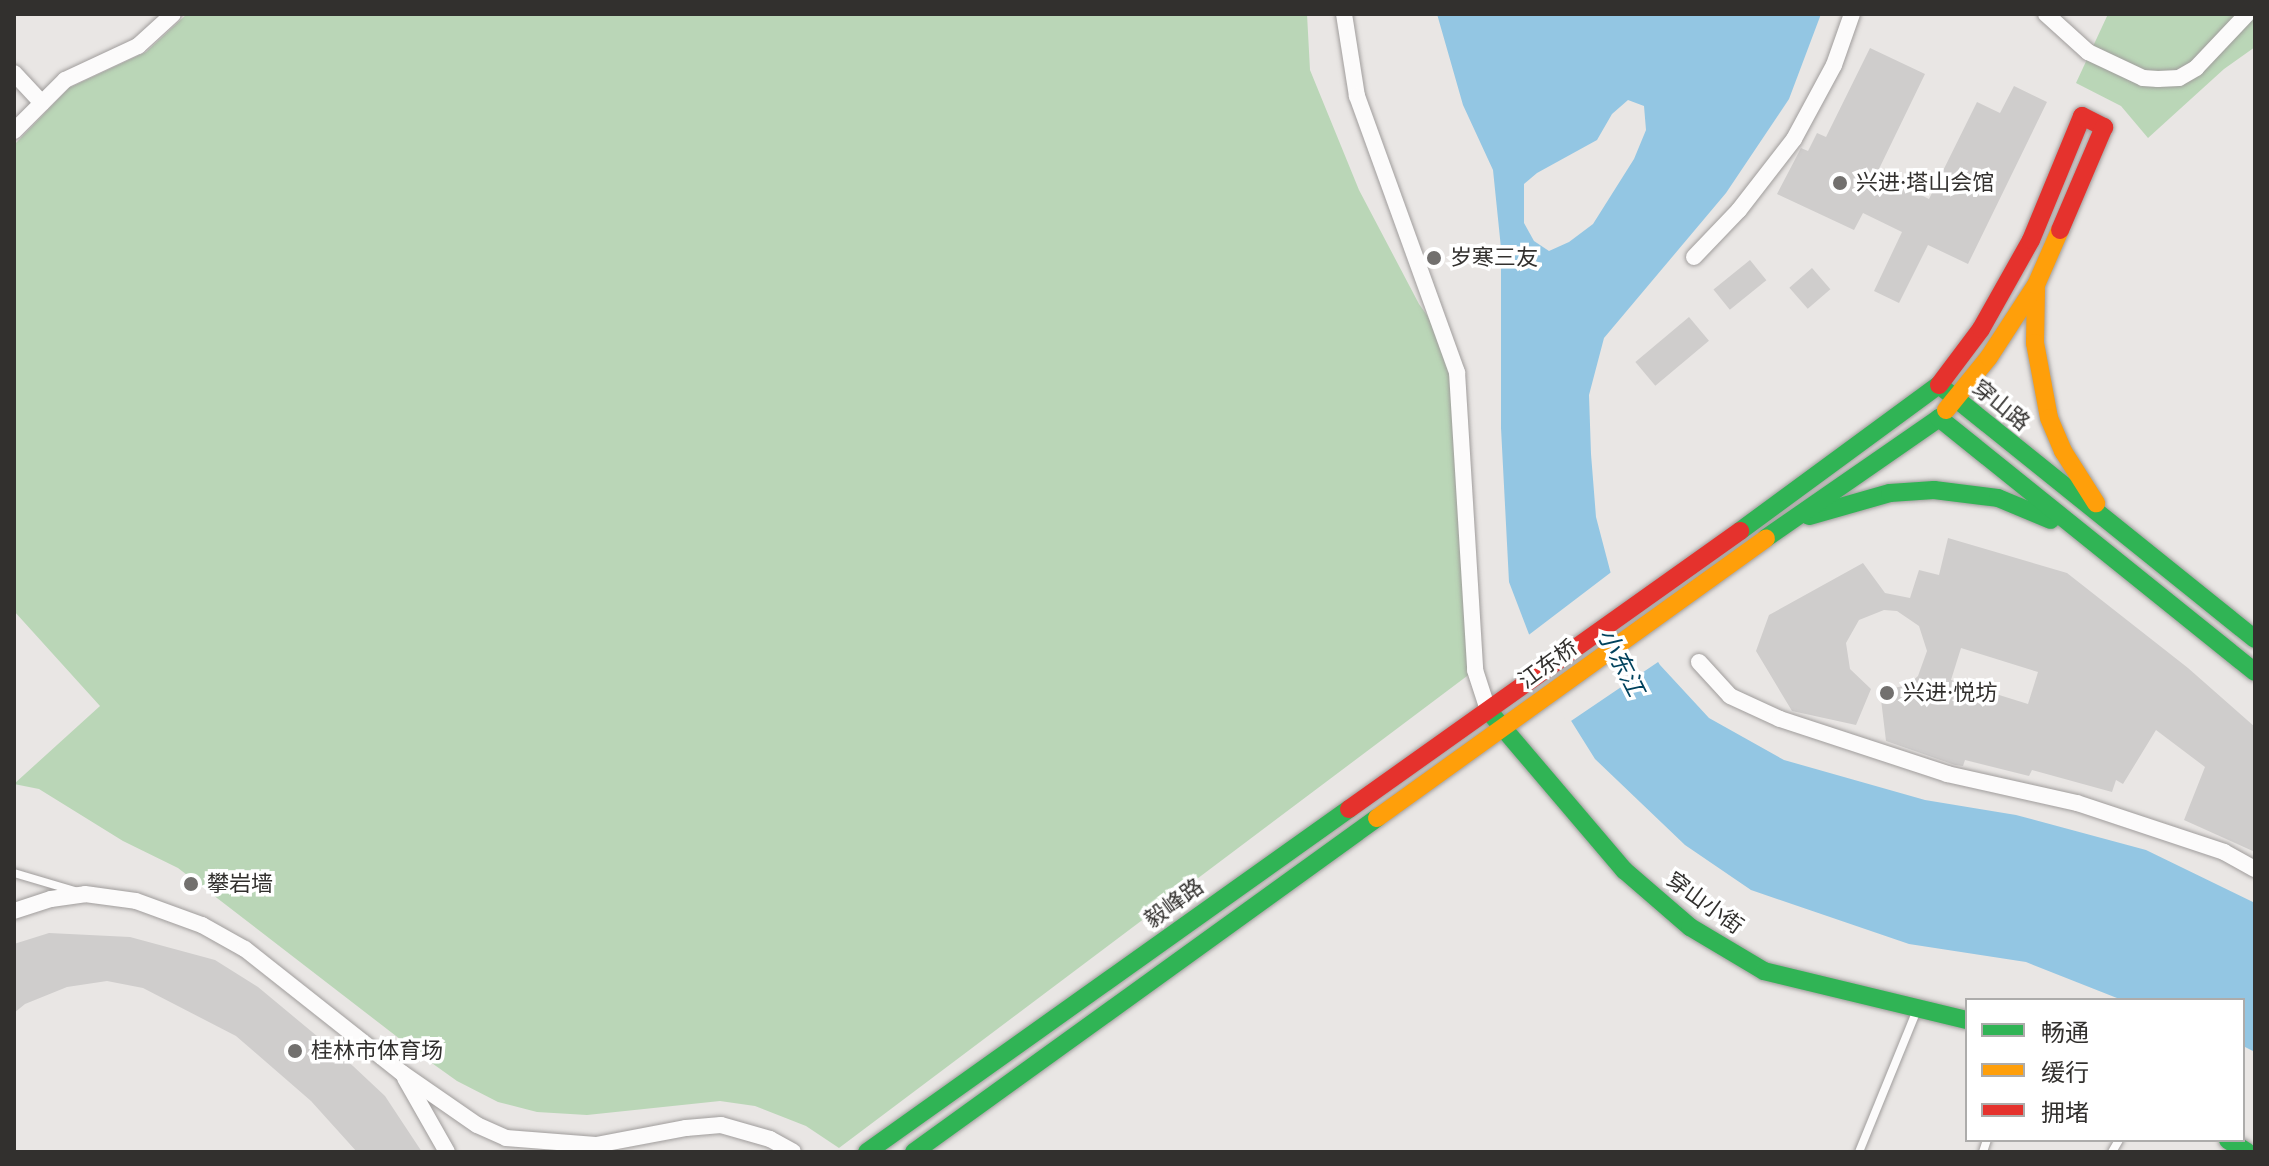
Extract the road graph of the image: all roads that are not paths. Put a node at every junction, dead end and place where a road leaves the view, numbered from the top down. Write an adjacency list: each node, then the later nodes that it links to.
1 (173, 14): 7 (street)
2 (1344, 14): 23 (street)
3 (1852, 14): 9 (street)
4 (2046, 14): 5 (street)
5 (2247, 14)
6 (14, 73): 7 (street)
7 (42, 103): 8 (street)
8 (14, 131)
9 (1694, 257)
10 (2036, 285): 11 (main road); 12 (main road); 16 (main road)
11 (1939, 385): 12 (main road, 穿山路); 13 (main road, 穿山路)
12 (1956, 399): 14 (main road); 16 (main road, 穿山路)
13 (1919, 403): 14 (main road); 18 (main road, 穿山路)
14 (1939, 418): 15 (main road); 17 (main road)
15 (1787, 522): 17 (main road); 24 (main road, 江东桥)
16 (2111, 525): 19 (main road, 穿山路)
17 (2090, 539): 21 (main road)
18 (1669, 579): 22 (main road, 江东桥)
19 (2255, 639)
20 (1699, 662): 25 (street)
21 (2255, 672)
22 (1510, 692): 23 (main road, 毅峰路)
23 (1487, 708): 24 (main road, 穿山小街); 36 (main road, 毅峰路)
24 (1501, 728): 29 (main road, 穿山小街); 37 (main road)
25 (2255, 869)
26 (14, 873): 27 (lane)
27 (85, 894): 28 (street); 31 (street)
28 (14, 911)
29 (1917, 1009): 30 (main road, 穿山小街); 38 (lane)
30 (1965, 1020)
31 (402, 1073): 32 (street); 33 (street)
32 (563, 1145): 34 (street); 35 (street)
33 (447, 1152)
34 (542, 1152)
35 (793, 1152)
36 (867, 1152)
37 (914, 1152)
38 (1859, 1152)

